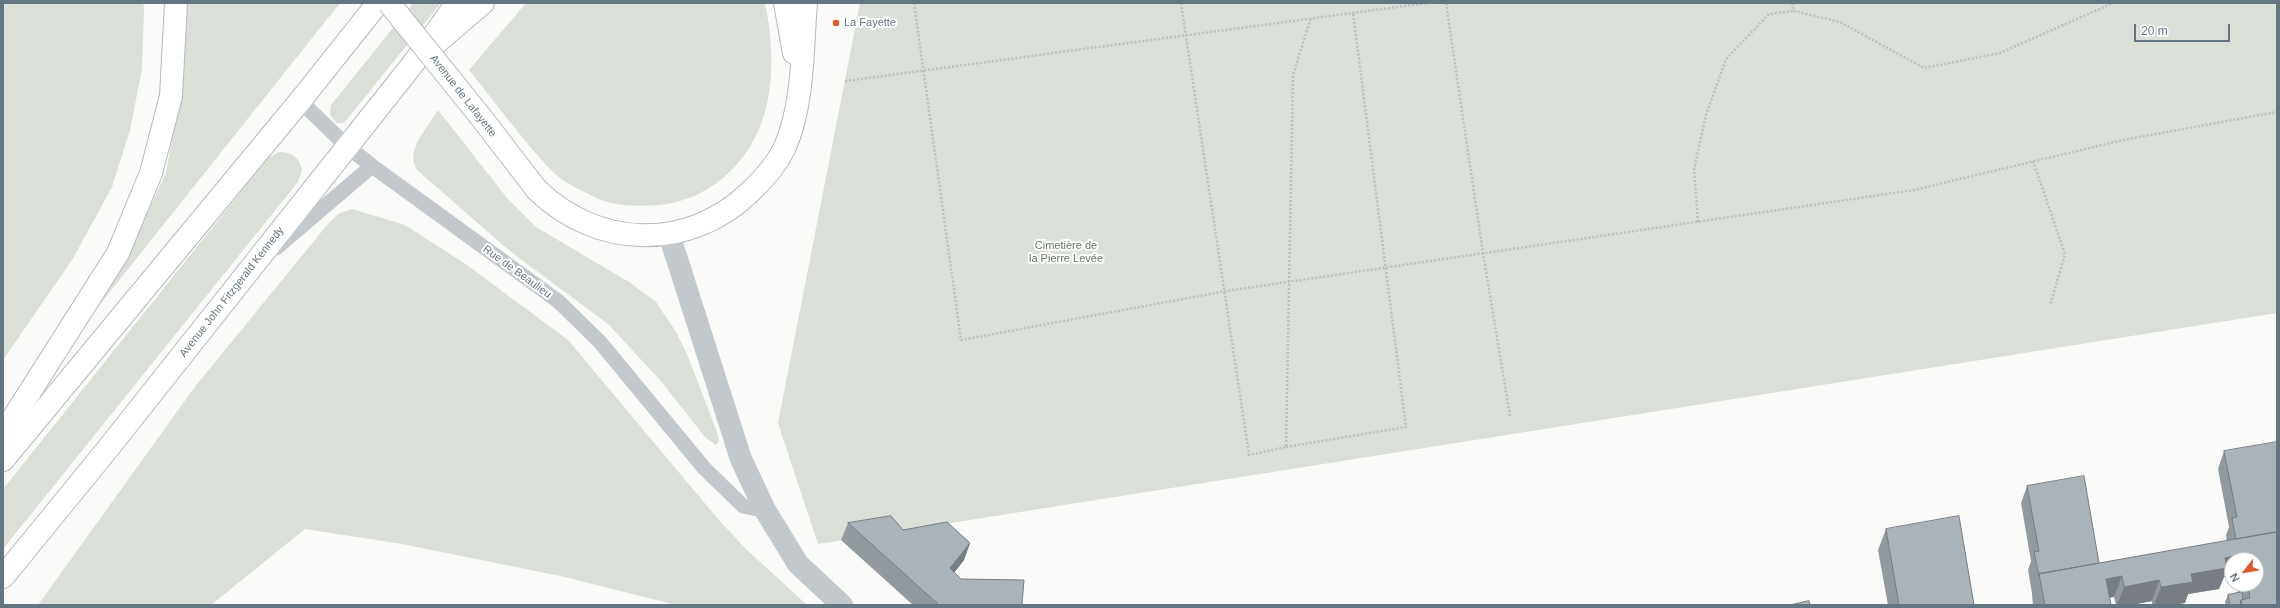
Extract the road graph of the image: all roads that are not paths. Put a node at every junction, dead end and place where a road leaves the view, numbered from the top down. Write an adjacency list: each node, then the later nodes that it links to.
1 (176, 3): 15 (street)
2 (378, 3): 10 (street)
3 (390, 3): 13 (street, Avenue de Lafayette, bridge)
4 (457, 3): 8 (street, Avenue John Fitzgerald Kennedy)
5 (483, 3): 8 (street)
6 (785, 3): 9 (street)
7 (806, 3): 9 (street)
8 (416, 60): 11 (street, Avenue John Fitzgerald Kennedy)
9 (800, 84): 13 (street, Avenue de Lafayette)
10 (300, 101): 11 (lane, Rue de Beaulieu); 16 (street)
11 (348, 146): 12 (lane, Rue de Beaulieu); 14 (street, Avenue John Fitzgerald Kennedy)
12 (372, 166): 14 (lane); 17 (lane, Rue de Beaulieu)
13 (669, 234): 17 (street)
14 (243, 277): 18 (street, Avenue John Fitzgerald Kennedy)
15 (3, 434)
16 (3, 460)
17 (765, 510): 19 (street)
18 (3, 577)
19 (842, 605)

